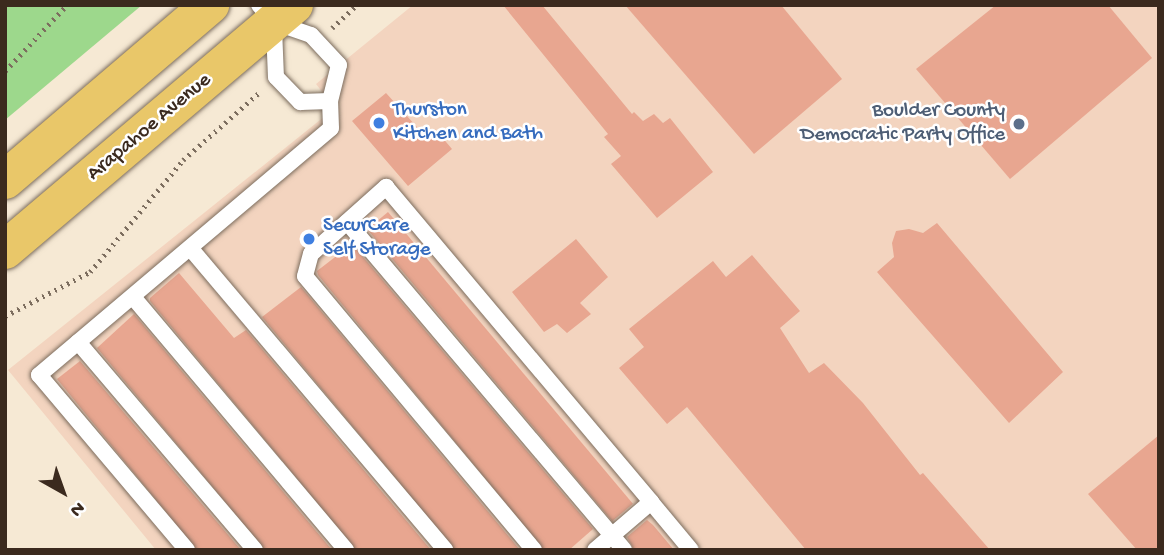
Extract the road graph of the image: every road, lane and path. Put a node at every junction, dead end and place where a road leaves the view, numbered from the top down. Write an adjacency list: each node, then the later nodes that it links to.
1 (67, 5): 6 (path)
2 (210, 5): 9 (main road)
3 (357, 5): 5 (path)
4 (276, 11): 5 (lane); 7 (lane); 12 (main road, Arapahoe Avenue)
5 (322, 44): 8 (lane)
6 (5, 71)
7 (275, 77): 8 (lane); 14 (path)
8 (330, 101): 11 (lane)
9 (5, 180)
10 (347, 222): 16 (lane); 17 (lane); 22 (lane)
11 (191, 249): 13 (lane); 21 (lane)
12 (5, 250)
13 (133, 297): 15 (lane); 20 (lane)
14 (5, 316)
15 (78, 342): 18 (lane); 19 (lane)
16 (651, 502): 17 (lane); 25 (lane)
17 (612, 536): 23 (lane); 24 (lane)
18 (187, 550)
19 (255, 550)
20 (346, 550)
21 (445, 550)
22 (534, 550)
23 (595, 550)
24 (624, 550)
25 (691, 550)

